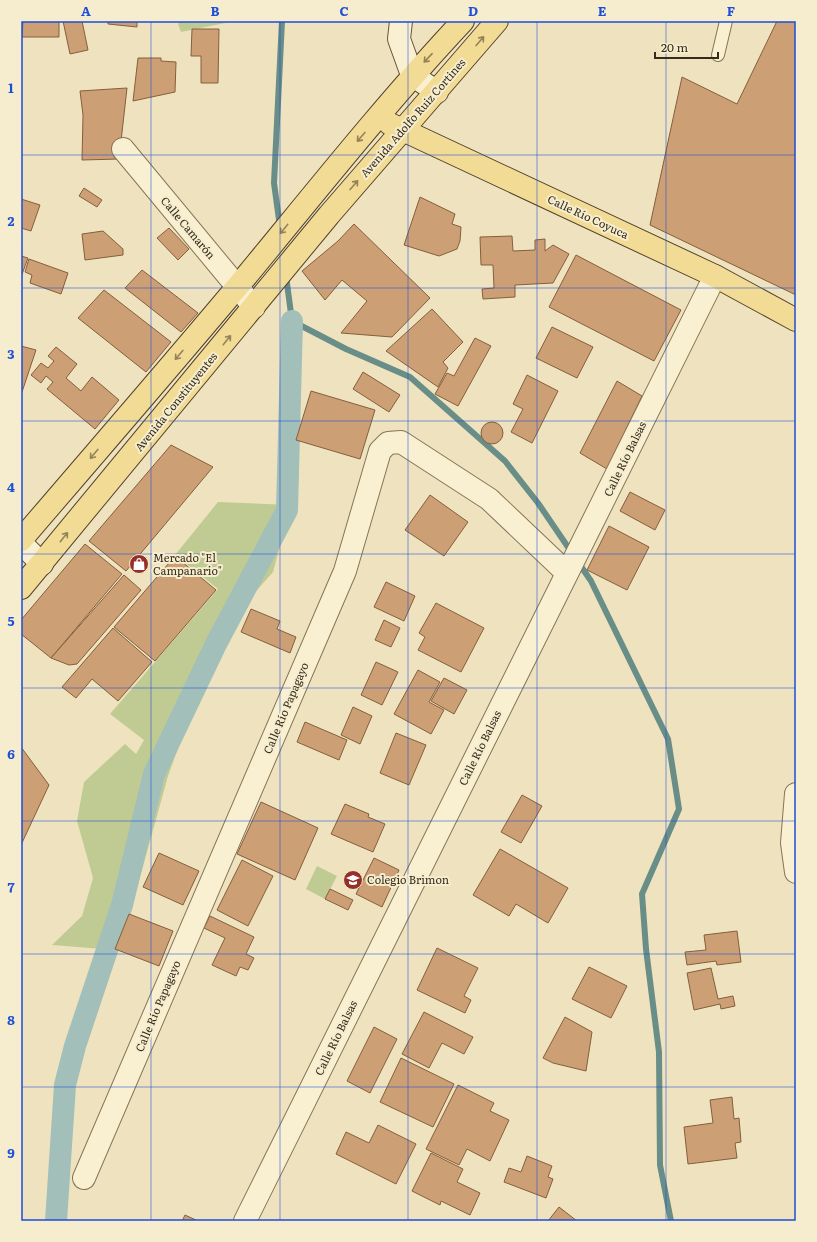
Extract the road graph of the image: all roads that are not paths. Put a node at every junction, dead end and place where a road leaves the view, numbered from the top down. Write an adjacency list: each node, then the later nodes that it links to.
1 (401, 21): 6 (street)
2 (463, 21): 6 (main road, one-way to 6)
3 (498, 21): 7 (main road, Avenida Adolfo Ruiz Cortines, one-way to 3)
4 (726, 21): 5 (lane)
5 (718, 55)
6 (412, 74): 7 (street); 8 (main road)
7 (436, 92): 9 (main road, Avenida Adolfo Ruiz Cortines)
8 (378, 117): 9 (main road, Calle Río Coyuca); 13 (main road, one-way to 13)
9 (402, 131): 11 (main road, Avenida Adolfo Ruiz Cortines, one-way to 9); 12 (main road, Calle Río Coyuca)
10 (123, 150): 13 (street, Calle Camarón)
11 (329, 215): 14 (main road, Avenida Constituyentes)
12 (716, 276): 15 (main road, Calle Río Coyuca); 19 (street, Calle Río Balsas)
13 (243, 280): 14 (street, Calle Camarón); 16 (main road, one-way to 16)
14 (254, 307): 18 (main road, Avenida Constituyentes, one-way to 14)
15 (796, 320)
16 (21, 540)
17 (21, 543): 18 (street)
18 (42, 564): 20 (main road, Avenida Constituyentes)
19 (571, 567): 23 (street, Calle Río Papagayo); 24 (street, Calle Río Balsas)
20 (21, 588)
21 (796, 794): 22 (street)
22 (796, 872)
23 (84, 1178)
24 (245, 1221)

